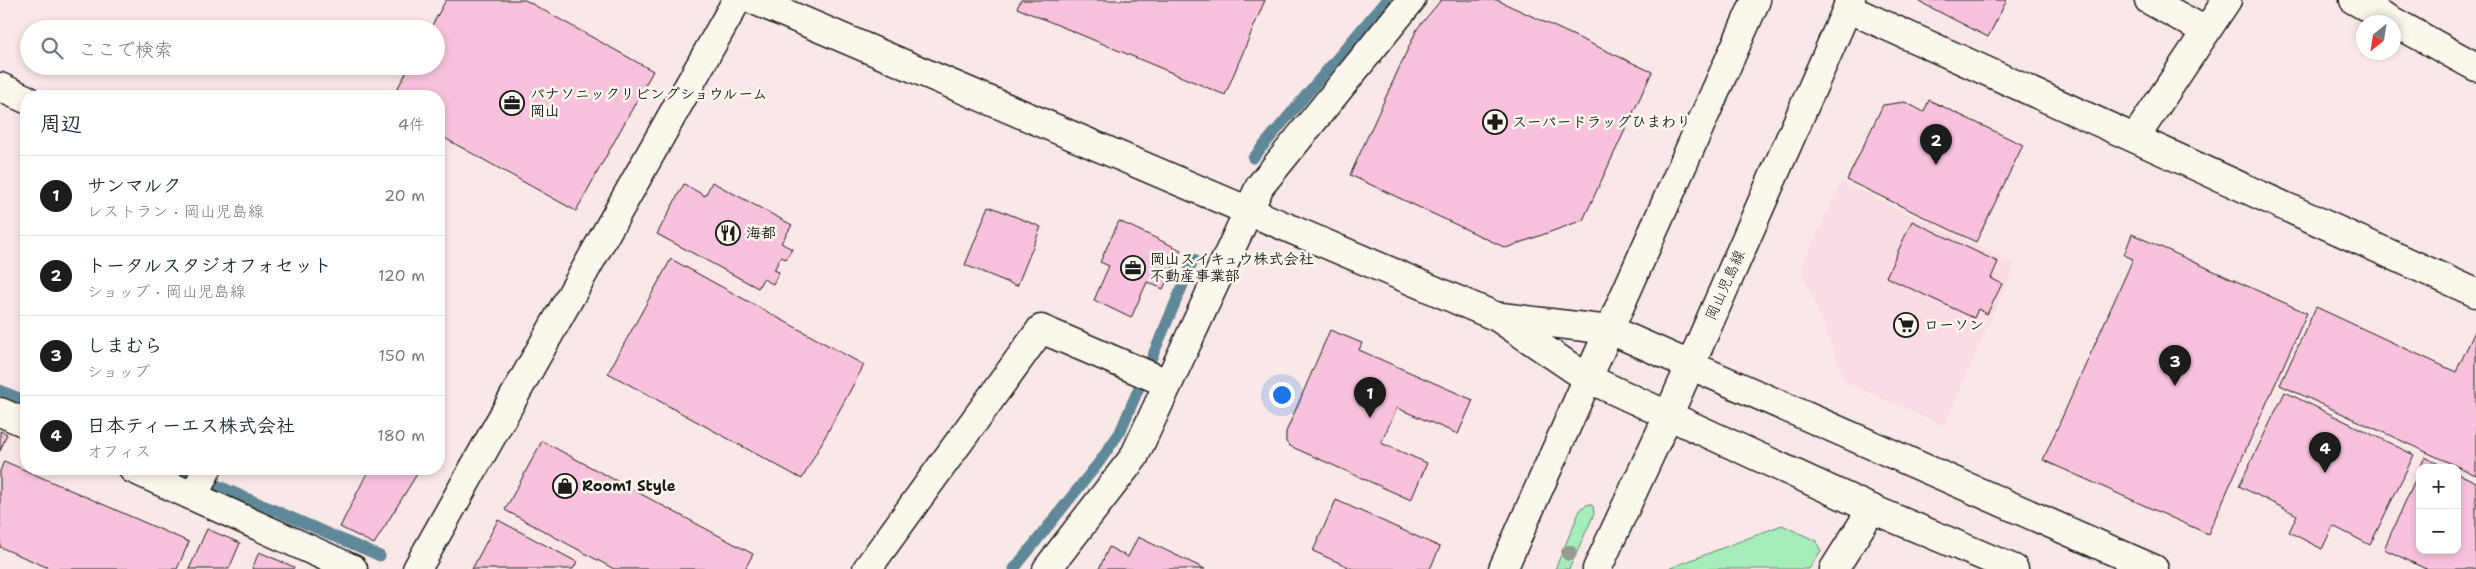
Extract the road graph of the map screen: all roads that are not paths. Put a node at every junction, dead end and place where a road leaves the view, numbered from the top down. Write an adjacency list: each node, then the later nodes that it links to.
1 (737, 0): 28 (street)
2 (754, 0): 14 (street)
3 (1410, 0): 14 (street)
4 (1756, 0): 17 (street)
5 (2149, 0): 9 (street)
6 (2227, 0): 9 (street)
7 (2354, 0): 10 (street)
8 (1849, 4): 13 (street); 18 (street, 岡山児島線)
9 (2206, 31): 13 (street)
10 (2476, 67)
11 (0, 87): 12 (street)
12 (20, 95)
13 (2135, 138): 15 (street)
14 (1249, 211): 16 (street); 19 (street)
15 (2476, 293)
16 (1497, 317): 17 (street); 20 (street)
17 (1610, 330): 18 (street); 20 (street)
18 (1690, 366): 22 (street, 岡山児島線); 35 (street)
19 (1152, 377): 29 (street); 30 (street)
20 (1587, 378): 22 (street); 31 (street)
21 (0, 412): 23 (street)
22 (1668, 416): 26 (street); 32 (street, 岡山児島線)
23 (20, 420)
24 (170, 475): 25 (street)
25 (201, 480): 27 (street)
26 (1872, 509): 33 (street); 34 (street)
27 (354, 569)
28 (416, 569)
29 (867, 569)
30 (1047, 569)
31 (1503, 569)
32 (1598, 569)
33 (1834, 569)
34 (2014, 569)
35 (2154, 569)

